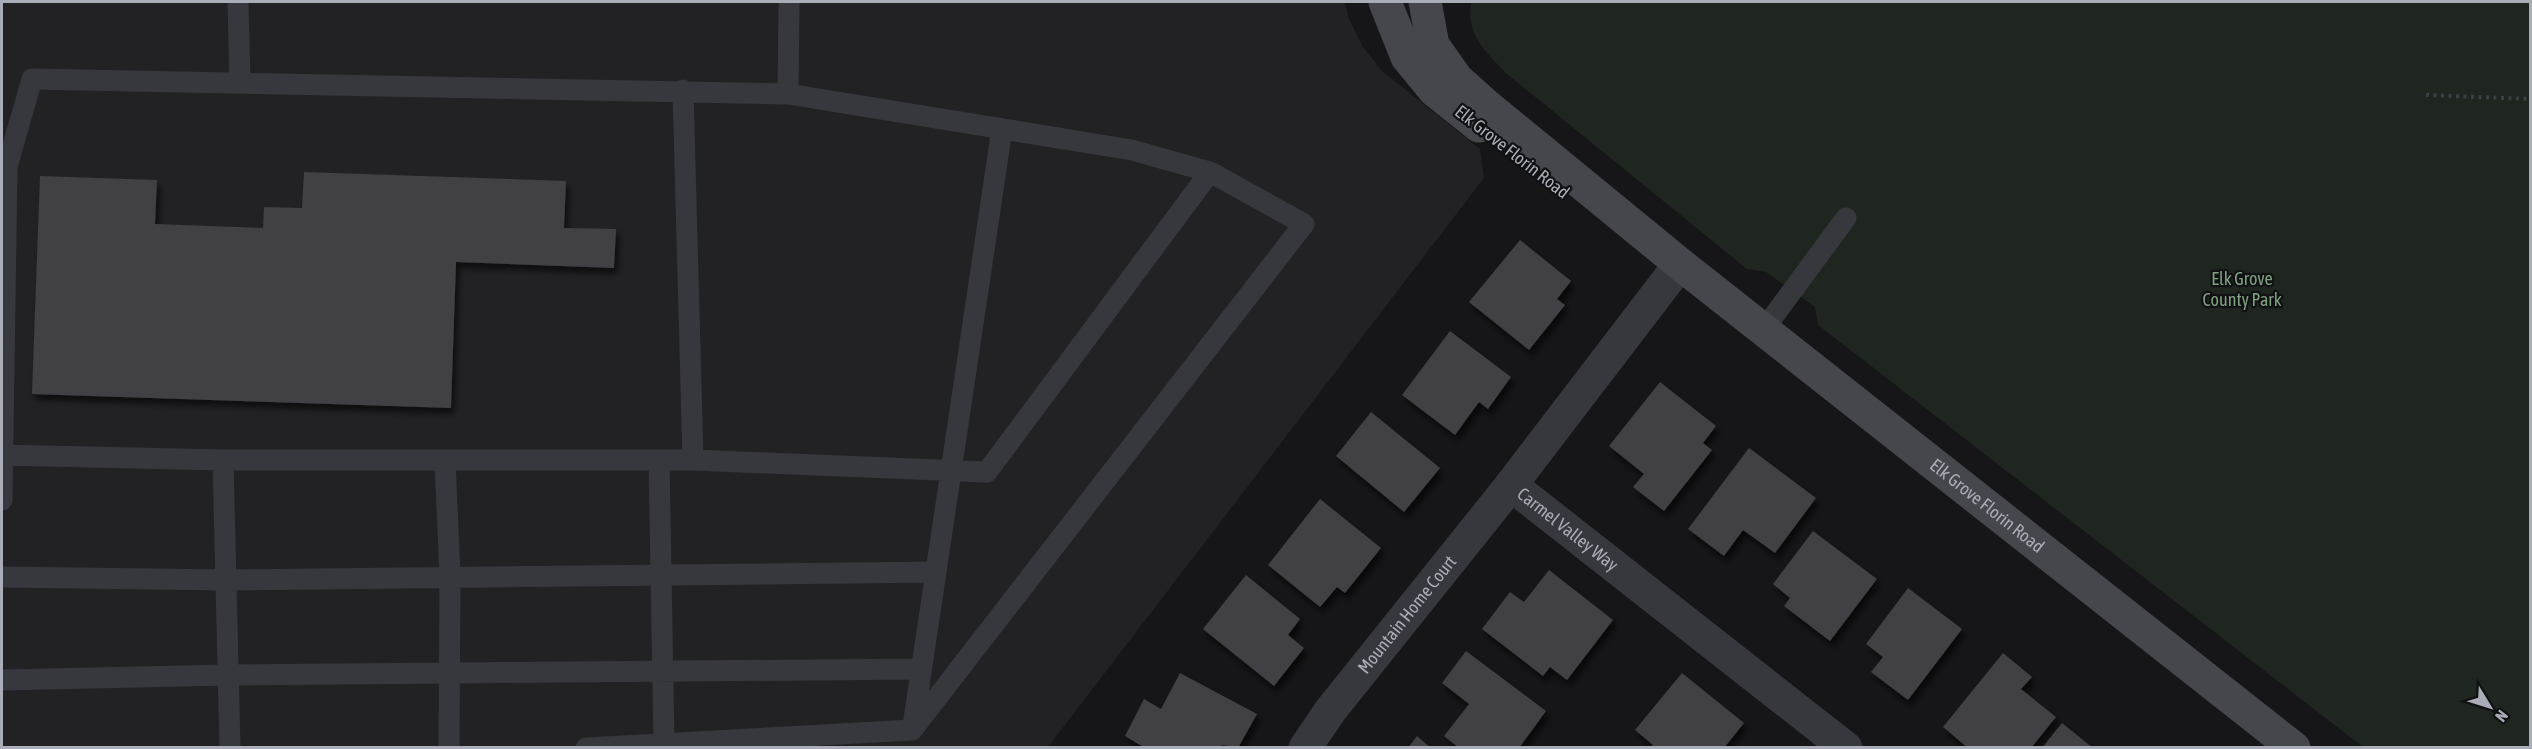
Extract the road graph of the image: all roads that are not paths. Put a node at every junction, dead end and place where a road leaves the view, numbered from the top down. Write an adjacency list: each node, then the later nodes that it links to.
1 (238, 2): 5 (lane)
2 (789, 2): 7 (lane)
3 (1385, 2): 11 (main road, Elk Grove Florin Road)
4 (1425, 2): 11 (main road, Elk Grove Florin Road)
5 (240, 83): 6 (lane); 13 (lane)
6 (683, 90): 7 (lane); 17 (lane)
7 (788, 94): 8 (lane)
8 (1002, 129): 9 (lane); 18 (lane)
9 (1210, 172): 18 (lane); 31 (lane)
10 (1846, 218): 12 (lane)
11 (1680, 264): 12 (main road, Elk Grove Florin Road); 19 (street, Carmel Valley Way)
12 (1764, 329): 38 (main road, Elk Grove Florin Road)
13 (2, 455): 14 (lane); 20 (lane)
14 (223, 460): 15 (lane); 25 (lane)
15 (445, 460): 16 (lane); 23 (lane)
16 (659, 460): 17 (lane); 22 (lane)
17 (693, 460): 18 (lane)
18 (951, 470): 21 (lane)
19 (1511, 484): 33 (street, Carmel Valley Way); 37 (street, Mountain Home Court)
20 (2, 500)
21 (935, 572): 22 (lane); 26 (lane)
22 (662, 574): 23 (lane); 27 (lane)
23 (450, 576): 25 (lane); 28 (lane)
24 (2, 577): 25 (lane)
25 (226, 580): 29 (lane)
26 (921, 669): 27 (lane); 31 (lane)
27 (662, 671): 28 (lane); 32 (lane)
28 (449, 673): 29 (lane); 35 (lane)
29 (228, 675): 30 (lane); 34 (lane)
30 (2, 680)
31 (912, 730): 32 (lane)
32 (664, 743): 36 (lane)
33 (1835, 744)
34 (230, 747)
35 (449, 747)
36 (586, 747)
37 (1305, 747)
38 (2294, 747)

